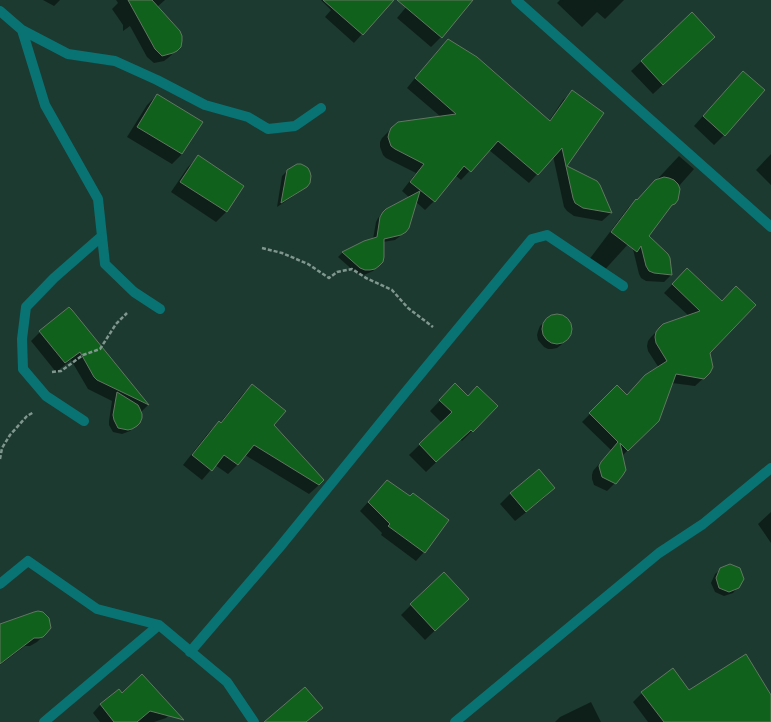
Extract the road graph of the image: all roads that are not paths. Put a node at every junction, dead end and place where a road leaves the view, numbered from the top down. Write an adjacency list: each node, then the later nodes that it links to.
1 (516, 0): 5 (street)
2 (0, 11): 3 (street)
3 (22, 30): 4 (street); 6 (street)
4 (321, 108)
5 (771, 227)
6 (102, 236): 8 (street); 9 (street)
7 (623, 286): 13 (street)
8 (160, 309)
9 (84, 421)
10 (771, 468): 16 (street)
11 (0, 584): 12 (street)
12 (158, 625): 13 (street); 14 (street)
13 (190, 652): 15 (street)
14 (44, 722)
15 (254, 722)
16 (455, 722)

